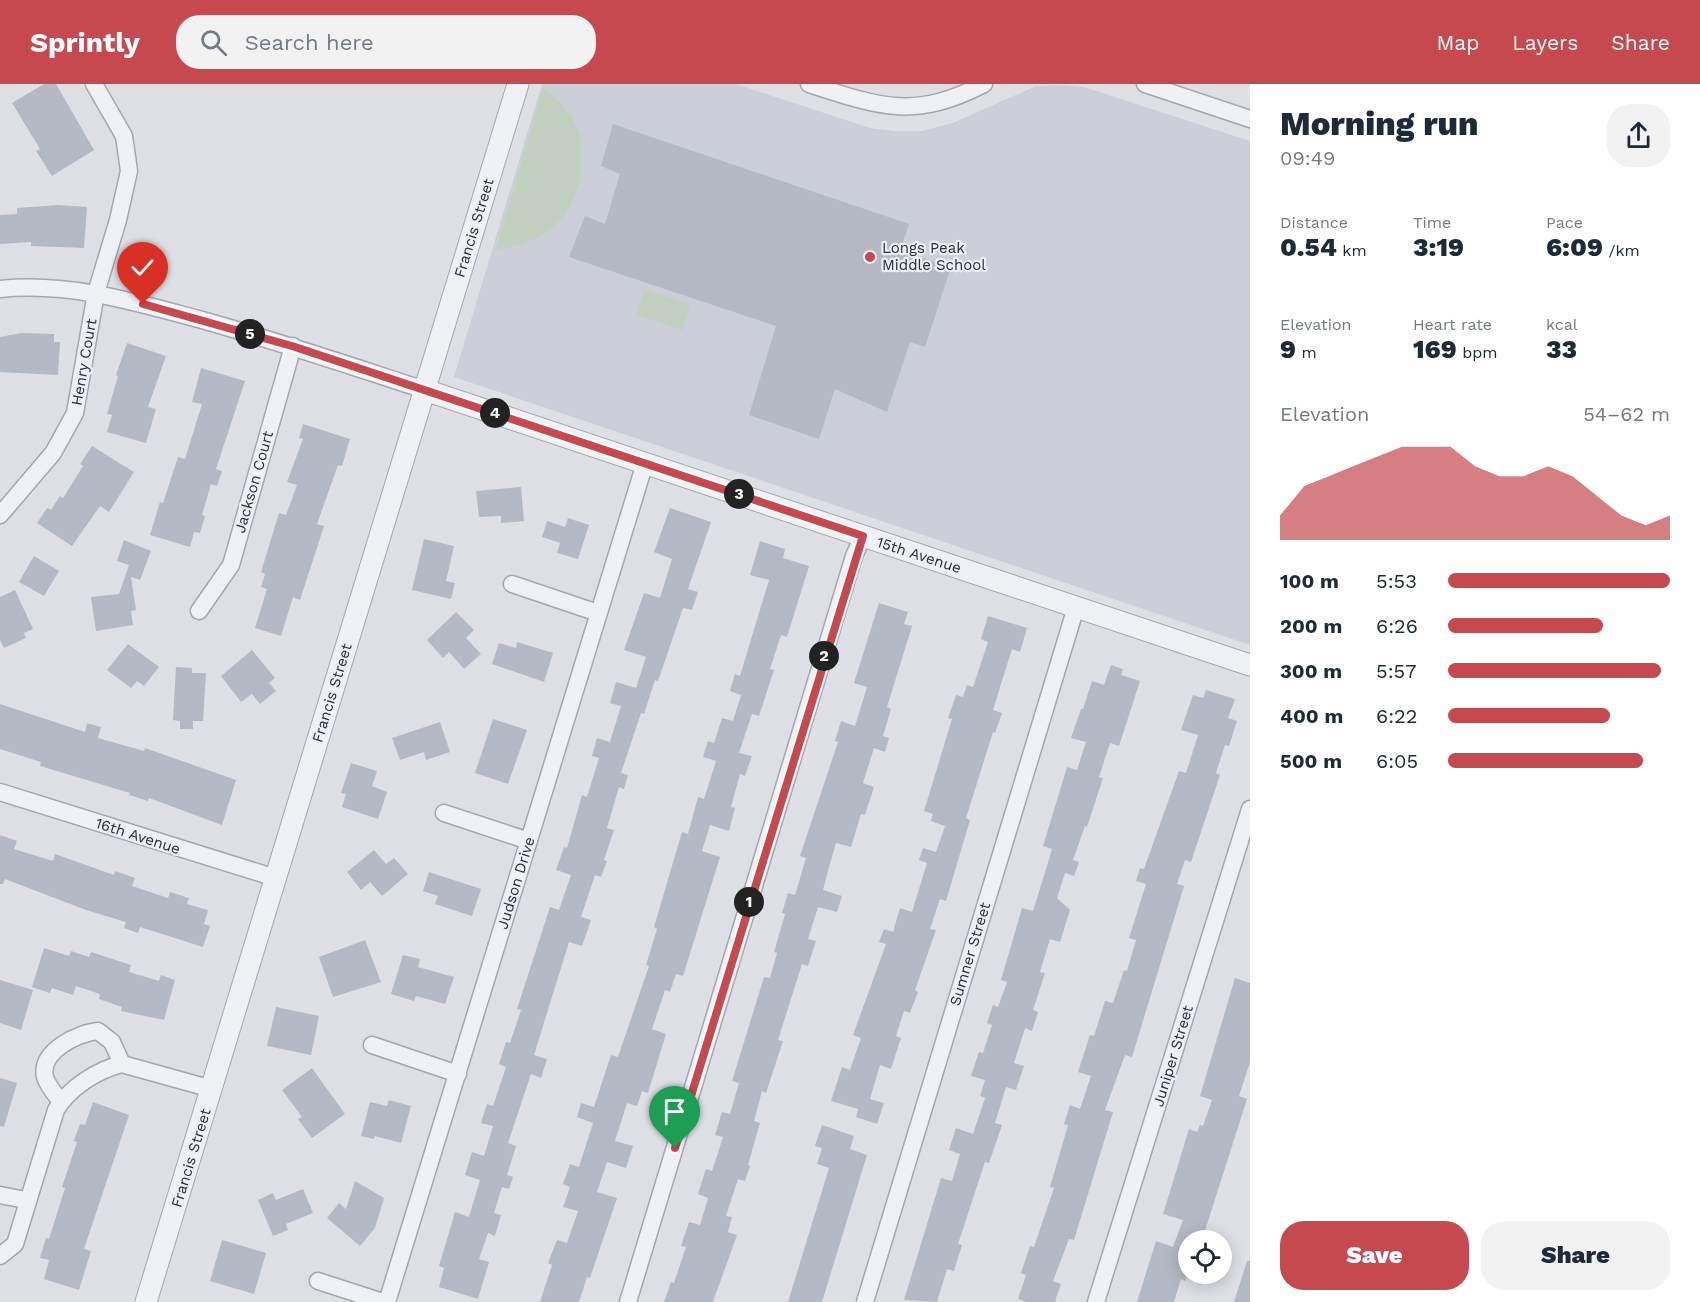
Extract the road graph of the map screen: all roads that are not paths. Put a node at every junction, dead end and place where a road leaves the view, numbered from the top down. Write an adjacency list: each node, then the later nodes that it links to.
1 (94, 84): 9 (street, Henry Court)
2 (518, 84): 11 (street, Francis Street)
3 (809, 84): 6 (street)
4 (984, 84): 6 (street)
5 (1145, 84): 7 (street)
6 (858, 92)
7 (1250, 120)
8 (0, 289): 9 (street, 15th Avenue)
9 (96, 293): 10 (street, 15th Avenue); 13 (street, Henry Court)
10 (292, 346): 11 (street, 15th Avenue); 17 (street, Jackson Court)
11 (425, 390): 12 (street, 15th Avenue); 24 (street, Francis Street)
12 (645, 463): 14 (street, 15th Avenue); 18 (street, Judson Drive)
13 (0, 515)
14 (863, 536): 16 (street, 15th Avenue); 37 (street)
15 (512, 584): 18 (street)
16 (1076, 607): 19 (street, 15th Avenue); 38 (street, Sumner Street)
17 (199, 611)
18 (598, 613): 23 (street, Judson Drive)
19 (1250, 665)
20 (0, 792): 24 (street, 16th Avenue)
21 (1250, 809): 39 (street, Juniper Street)
22 (444, 813): 23 (street)
23 (529, 841): 27 (street, Judson Drive)
24 (276, 878): 28 (street, Francis Street)
25 (372, 1045): 27 (street)
26 (122, 1064): 28 (street); 29 (street); 29 (street)
27 (458, 1074): 36 (street, Judson Drive)
28 (212, 1089): 34 (street, Francis Street)
29 (61, 1102): 31 (street)
30 (0, 1194): 31 (street)
31 (26, 1200): 32 (street)
32 (0, 1256)
33 (318, 1281): 35 (street)
34 (146, 1302)
35 (382, 1302)
36 (387, 1302)
37 (628, 1302)
38 (865, 1302)
39 (1096, 1302)

